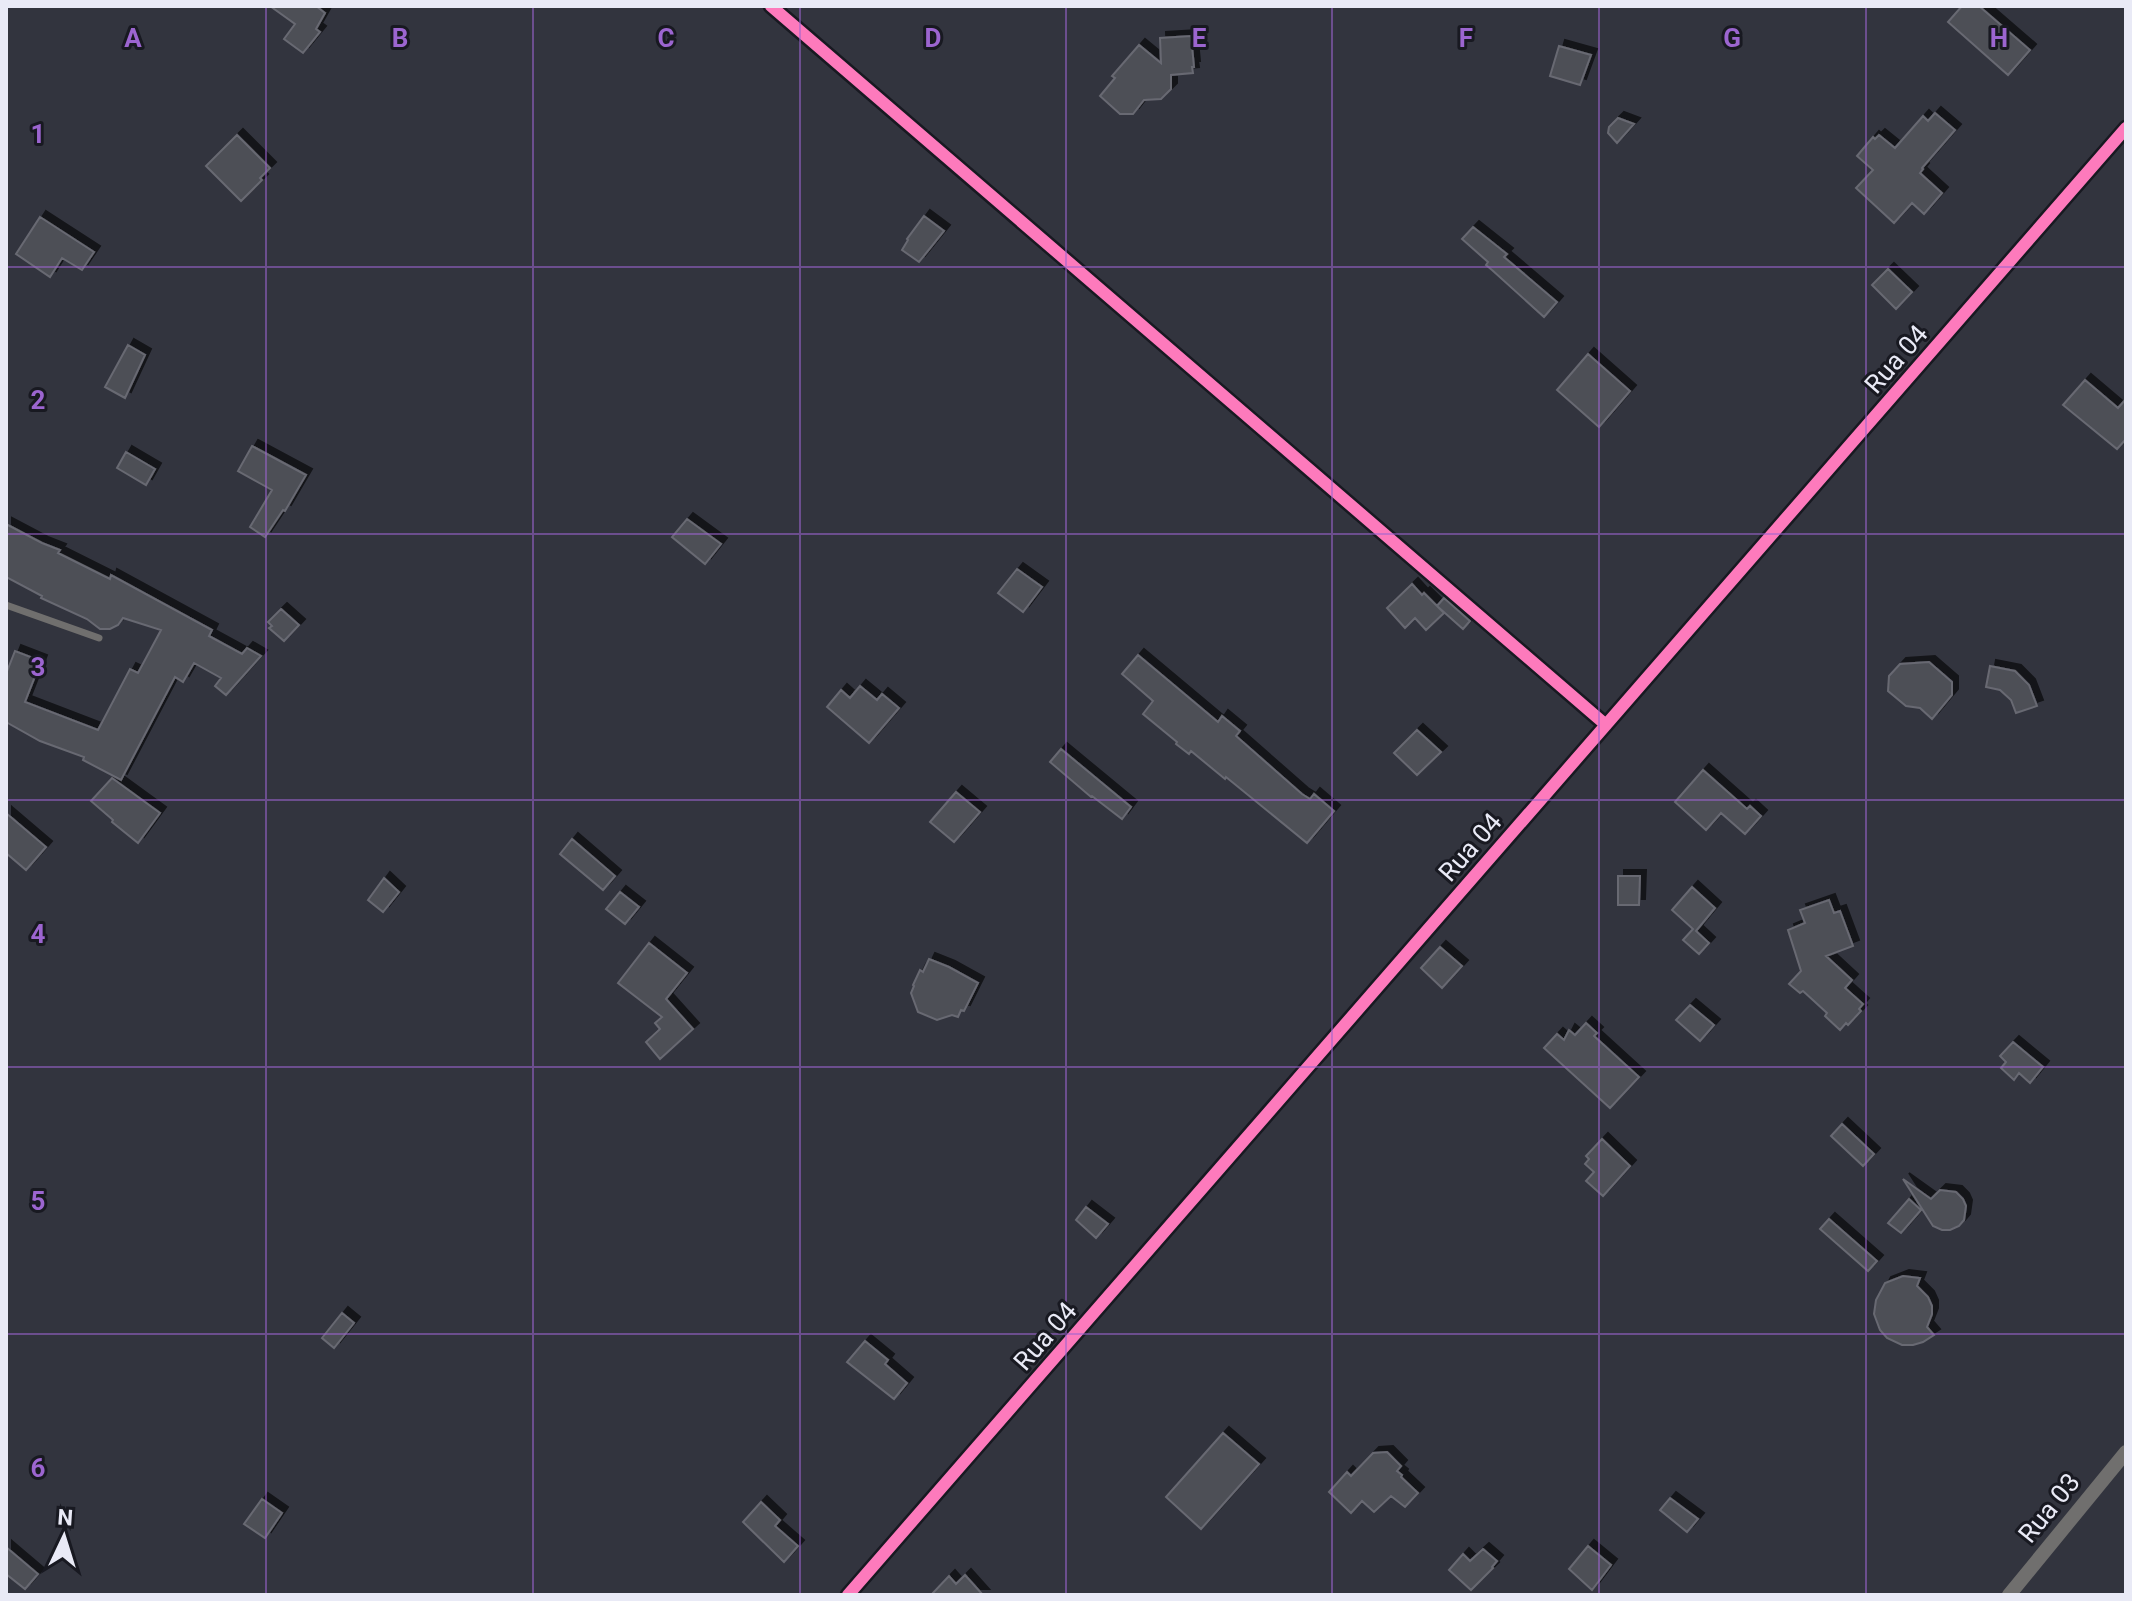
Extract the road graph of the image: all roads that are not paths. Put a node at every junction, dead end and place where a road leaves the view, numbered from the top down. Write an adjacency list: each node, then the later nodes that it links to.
1 (771, 6): 5 (street)
2 (2126, 128): 5 (street, Rua 04)
3 (6, 605): 4 (lane)
4 (99, 638)
5 (1606, 725): 7 (street, Rua 04)
6 (2126, 1452): 8 (street, Rua 03)
7 (848, 1595)
8 (2009, 1595)

